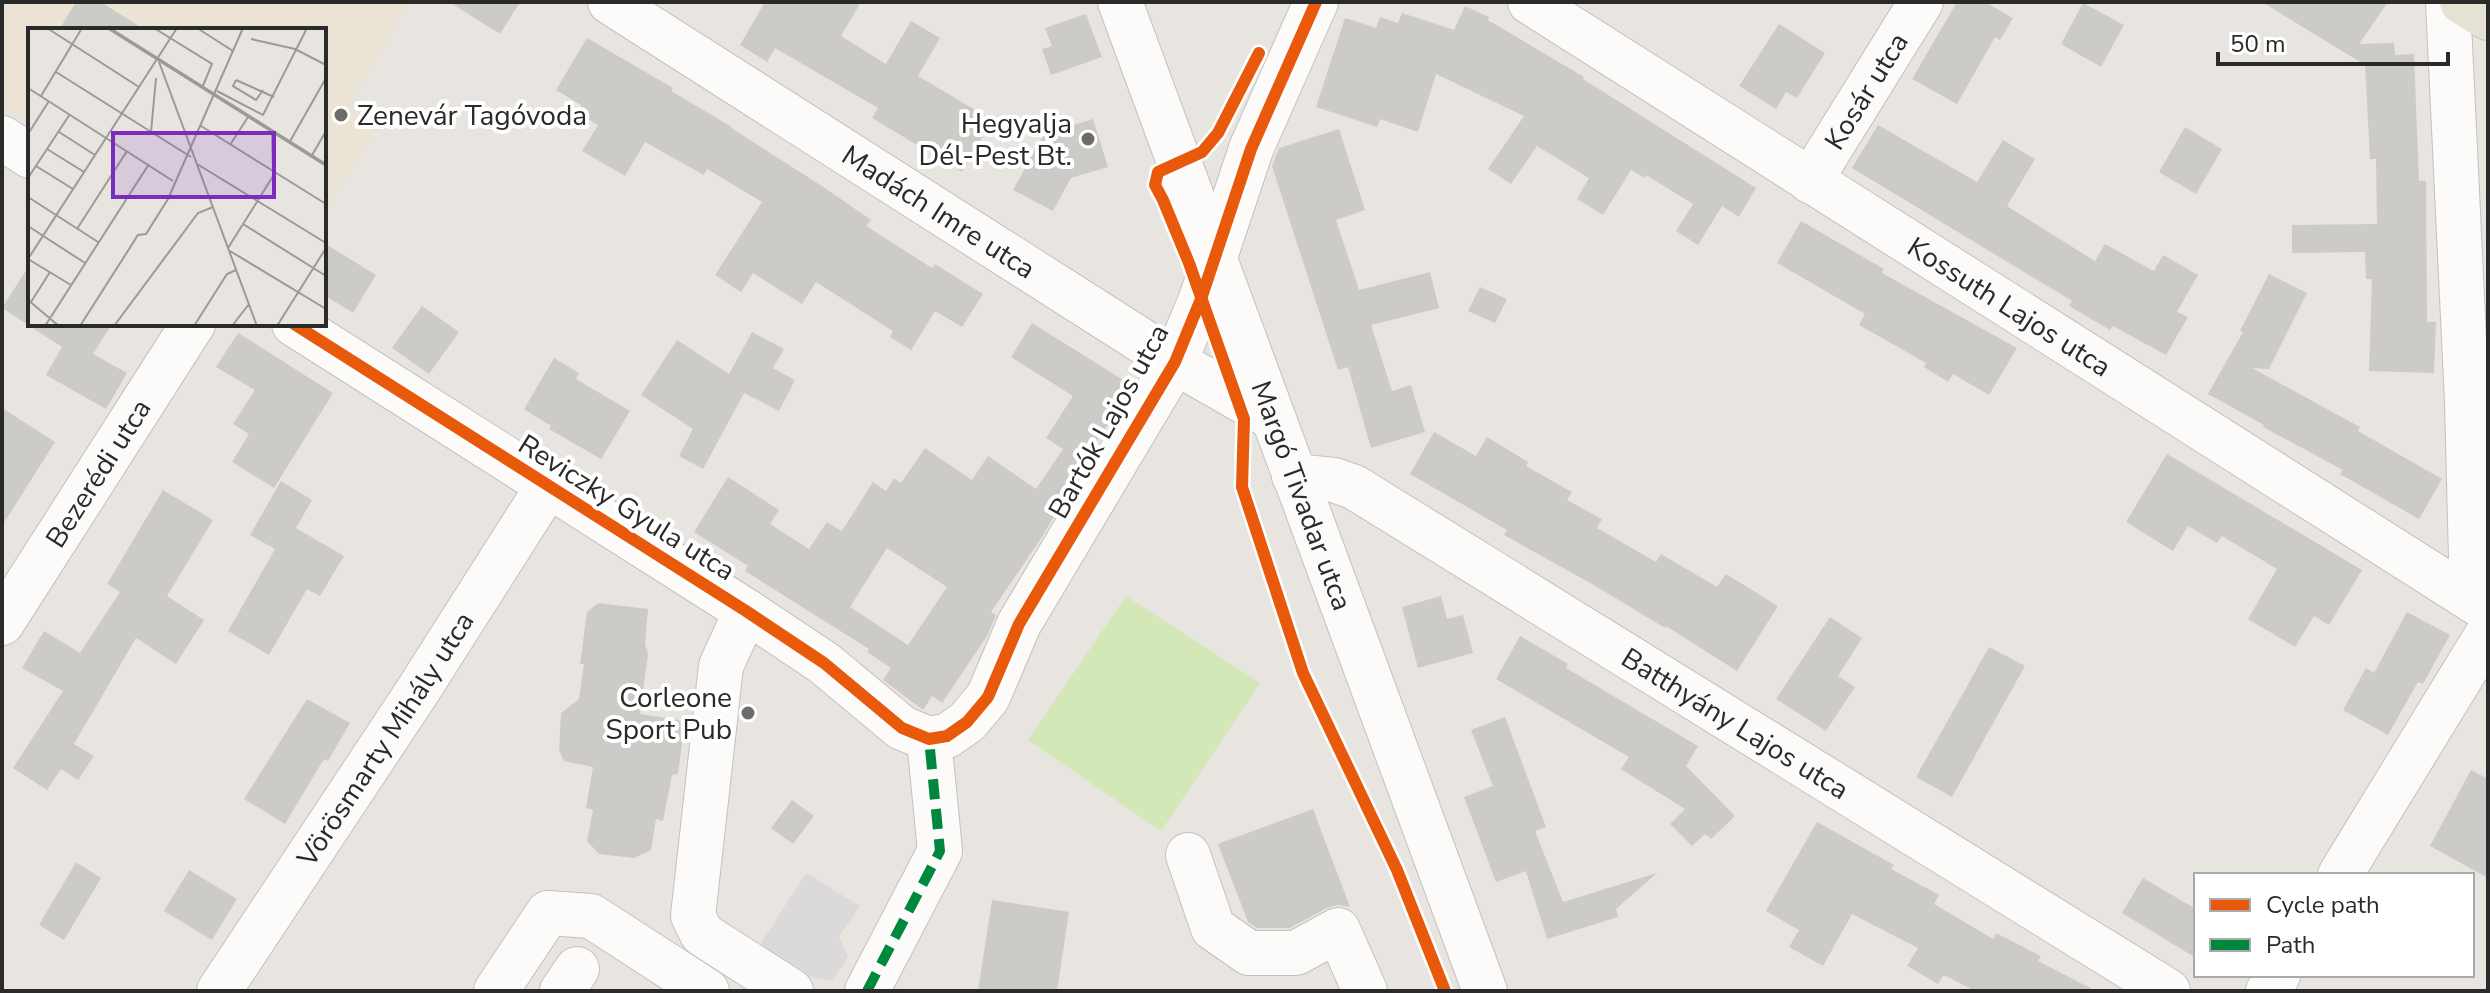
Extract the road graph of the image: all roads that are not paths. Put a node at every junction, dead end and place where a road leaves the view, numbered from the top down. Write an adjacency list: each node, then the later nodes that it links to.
1 (610, 2): 15 (street, Madách Imre utca)
2 (1120, 2): 12 (street, Margó Tivadar utca)
3 (1316, 2): 12 (street, Bartók Lajos utca)
4 (1530, 2): 11 (street, Kossuth Lajos utca)
5 (1921, 2): 11 (street, Kosár utca)
6 (2448, 2): 20 (street)
7 (2462, 2): 8 (main road)
8 (2488, 18)
9 (2, 138): 10 (street)
10 (28, 155)
11 (1810, 181): 20 (street, Kossuth Lajos utca)
12 (1213, 258): 15 (street, Bartók Lajos utca); 16 (street, Margó Tivadar utca)
13 (192, 326): 21 (street, Bezerédi utca)
14 (297, 326): 18 (street, Reviczky Gyula utca)
15 (1175, 362): 16 (street, Madách Imre utca); 22 (street, Bartók Lajos utca)
16 (1271, 417): 17 (street, Margó Tivadar utca)
17 (1294, 476): 31 (street, Margó Tivadar utca); 32 (street, Batthyány Lajos utca)
18 (548, 486): 19 (street, Reviczky Gyula utca); 25 (street, Vörösmarty Mihály utca)
19 (746, 611): 22 (street, Reviczky Gyula utca); 28 (street)
20 (2483, 614): 24 (street)
21 (2, 623)
22 (929, 739): 29 (street)
23 (1188, 855): 30 (street)
24 (2341, 873)
25 (219, 991)
26 (496, 991): 27 (street)
27 (707, 991)
28 (791, 991)
29 (867, 991)
30 (1365, 991)
31 (1485, 991)
32 (2168, 991)

